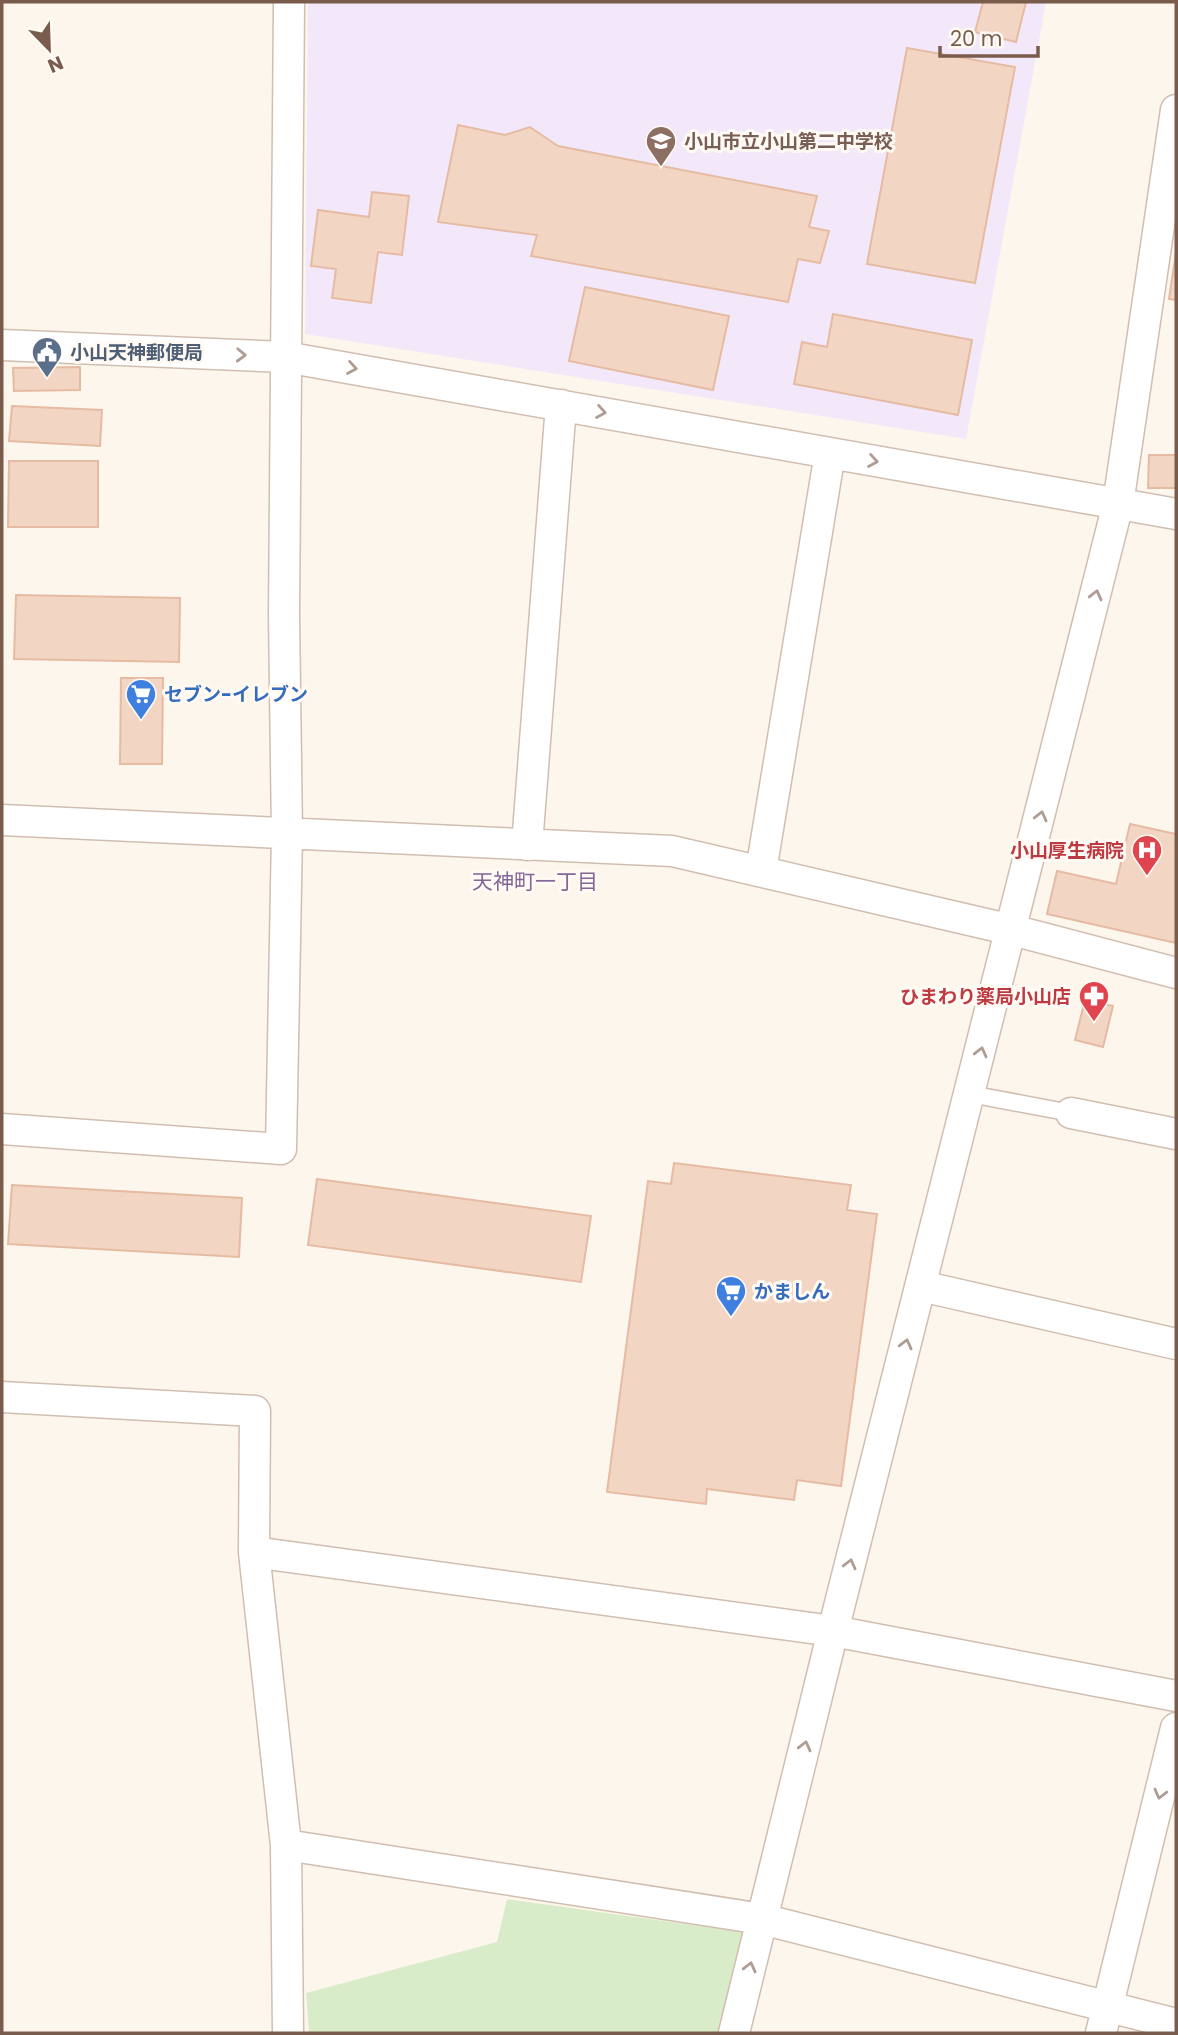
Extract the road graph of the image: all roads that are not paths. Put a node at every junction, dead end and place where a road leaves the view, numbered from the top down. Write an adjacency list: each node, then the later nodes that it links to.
1 (289, 2): 4 (street)
2 (1176, 110): 7 (street)
3 (2, 345): 4 (street, one-way to 4)
4 (285, 356): 5 (street, one-way to 5); 10 (street)
5 (561, 405): 6 (street, one-way to 6); 11 (street)
6 (830, 453): 7 (street, one-way to 7); 12 (street)
7 (1118, 504): 8 (street); 13 (street, one-way to 7)
8 (1176, 514)
9 (2, 820): 10 (street)
10 (287, 834): 11 (street); 17 (street)
11 (527, 845): 12 (street)
12 (761, 872): 13 (street)
13 (1012, 930): 14 (street); 15 (street, one-way to 13)
14 (1176, 973)
15 (970, 1094): 16 (lane); 19 (street)
16 (1071, 1113): 18 (street)
17 (2, 1129)
18 (1176, 1133)
19 (921, 1286): 20 (street); 23 (street, one-way to 19)
20 (1176, 1344)
21 (2, 1397): 22 (street)
22 (254, 1552): 23 (street); 26 (street)
23 (833, 1630): 24 (street); 27 (street, one-way to 23)
24 (1176, 1696)
25 (1176, 1728): 28 (street, one-way to 28)
26 (286, 1845): 27 (street); 30 (street)
27 (762, 1919): 28 (street); 31 (street, one-way to 27)
28 (1105, 2020): 29 (street)
29 (1176, 2024)
30 (288, 2033)
31 (734, 2033)

